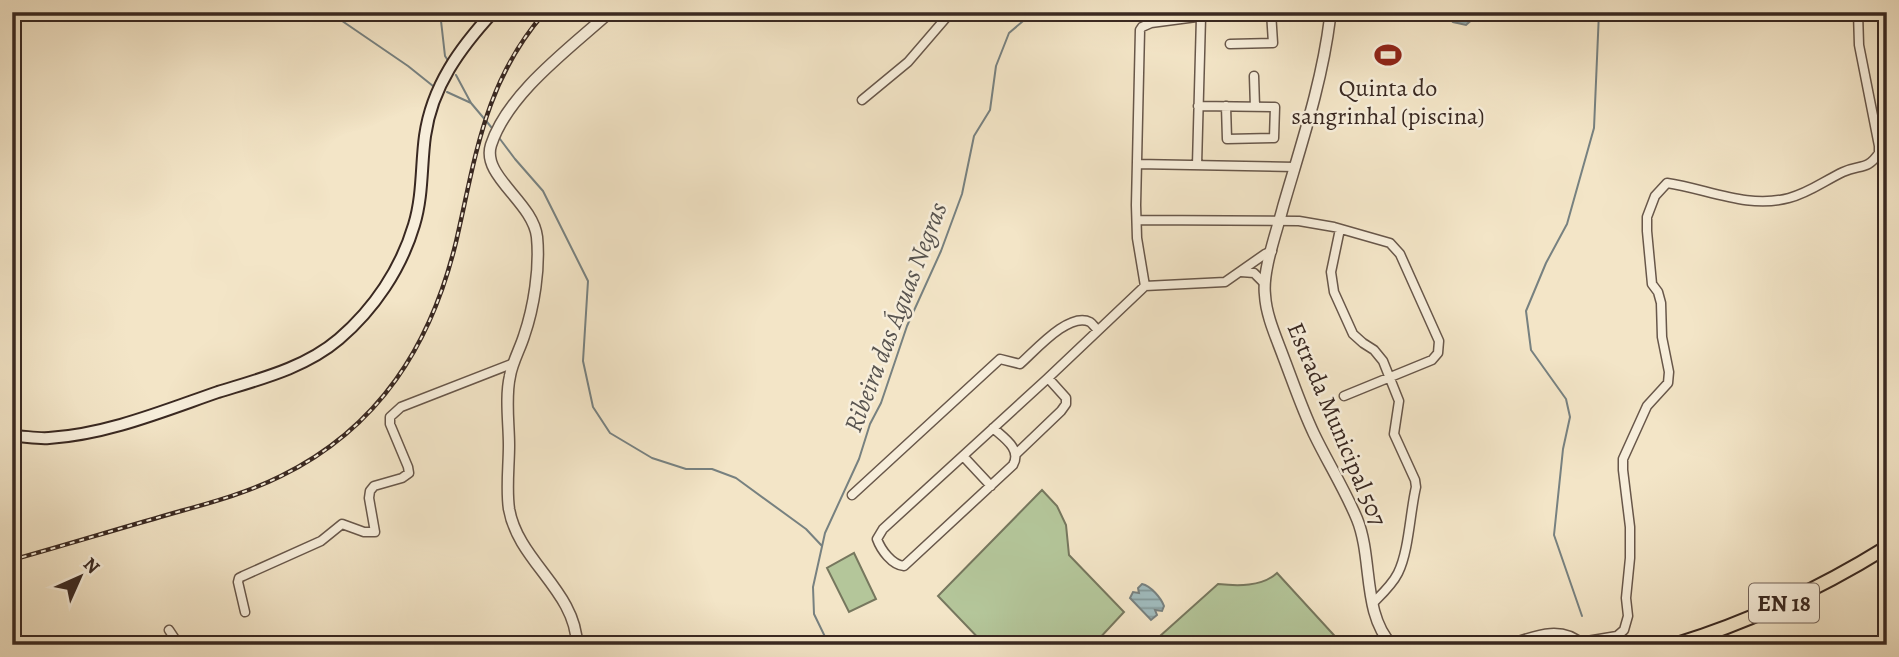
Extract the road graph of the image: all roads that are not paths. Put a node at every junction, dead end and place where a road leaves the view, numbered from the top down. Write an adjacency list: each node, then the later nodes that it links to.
1 (493, 12): 31 (main road)
2 (610, 12): 26 (street)
3 (951, 12): 11 (street)
4 (1234, 12): 8 (street)
5 (1271, 12): 9 (street)
6 (1329, 12): 17 (street, Estrada Municipal 507)
7 (1857, 12): 40 (street)
8 (1201, 17): 12 (street); 15 (street)
9 (1230, 44)
10 (1254, 76): 14 (street)
11 (862, 100)
12 (1198, 106): 13 (street); 16 (street)
13 (1226, 106): 14 (street); 14 (street)
14 (1255, 107)
15 (1137, 164): 16 (street); 18 (street)
16 (1197, 165): 17 (street)
17 (1295, 167): 19 (street, Estrada Municipal 507)
18 (1137, 220): 19 (street); 24 (street)
19 (1279, 222): 20 (street); 21 (street, Estrada Municipal 507)
20 (1340, 229): 28 (street); 28 (street)
21 (1272, 251): 22 (street); 23 (street, Estrada Municipal 507)
22 (1241, 272): 23 (street); 24 (street)
23 (1264, 283): 37 (street, Estrada Municipal 507)
24 (1145, 286): 25 (street)
25 (1098, 330): 27 (street); 35 (street)
26 (514, 363): 38 (street); 42 (street)
27 (1048, 377): 30 (street); 32 (street)
28 (1390, 378): 29 (street); 37 (street)
29 (1344, 396)
30 (993, 428): 32 (street); 33 (street)
31 (12, 436)
32 (1016, 454): 34 (street)
33 (963, 456): 34 (street); 34 (street)
34 (991, 486)
35 (852, 495)
36 (1887, 547): 45 (main road, EN 18)
37 (1373, 603): 43 (street, Estrada Municipal 507)
38 (245, 612)
39 (169, 630): 41 (street)
40 (1581, 644): 44 (street)
41 (179, 645)
42 (577, 645)
43 (1392, 645)
44 (1510, 645)
45 (1674, 645)

